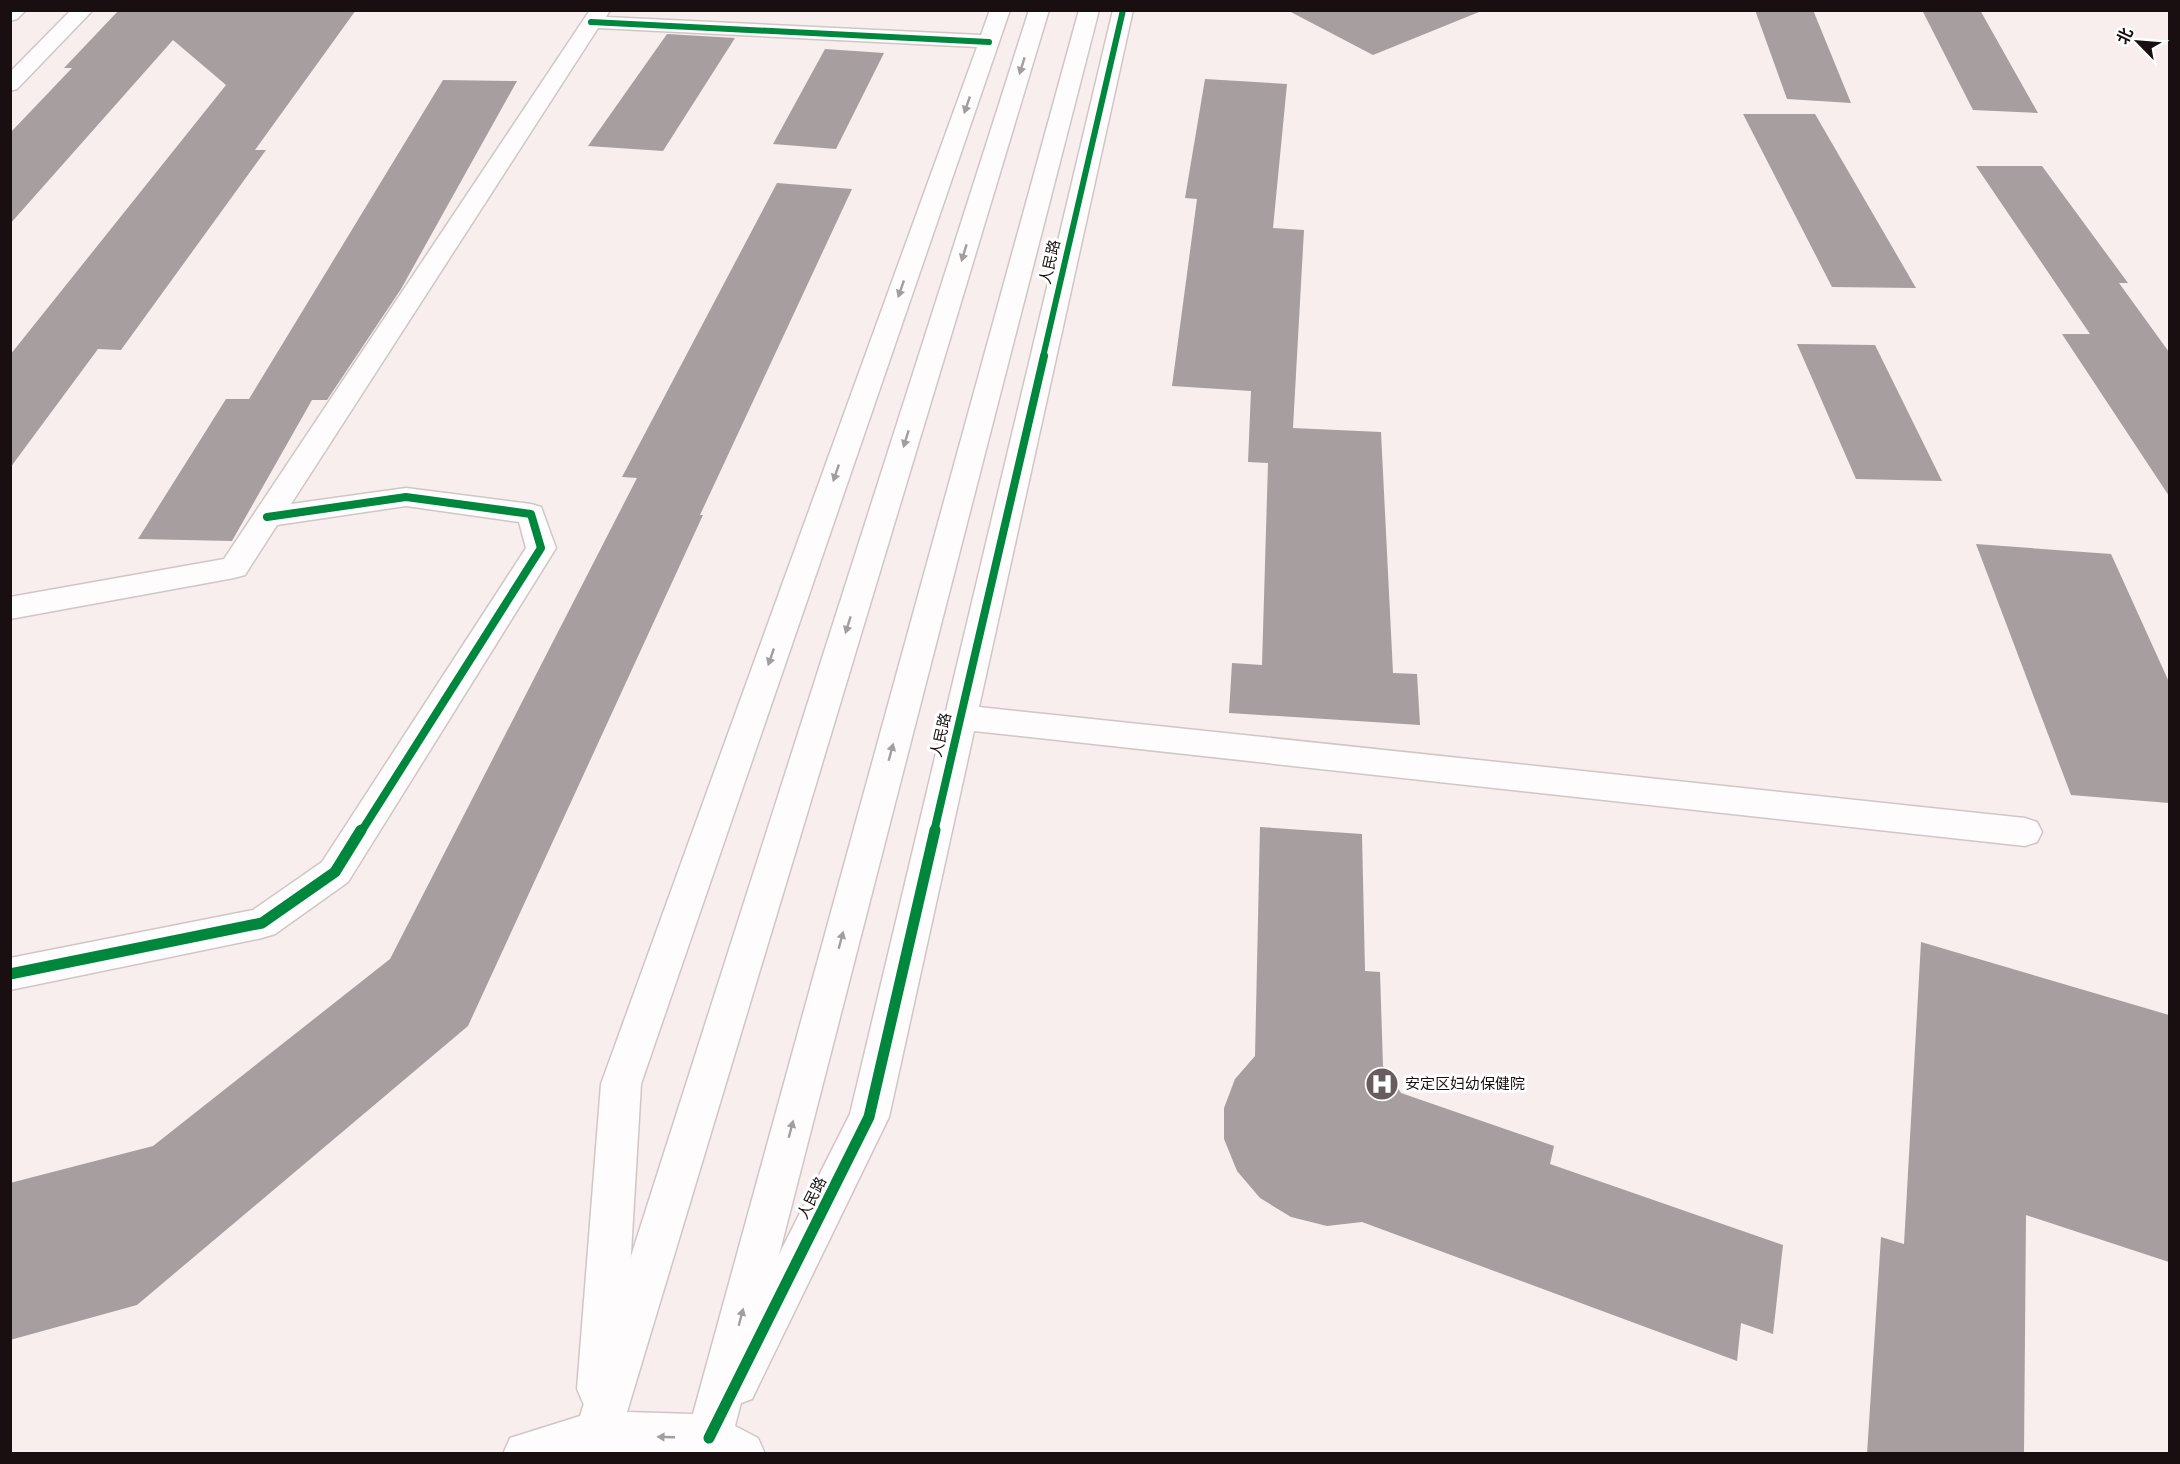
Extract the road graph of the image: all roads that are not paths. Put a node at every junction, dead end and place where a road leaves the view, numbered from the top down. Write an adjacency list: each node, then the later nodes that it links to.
1 (16, 10): 7 (street)
2 (83, 10): 10 (street)
3 (1000, 10): 9 (street)
4 (1039, 10): 16 (street, one-way to 16)
5 (1089, 10): 17 (street, 人民路, one-way to 5)
6 (1123, 10): 13 (street, 人民路)
7 (10, 15)
8 (595, 16): 9 (street); 11 (street)
9 (989, 42): 16 (street, one-way to 16)
10 (10, 85)
11 (267, 517): 12 (street); 15 (street)
12 (10, 608)
13 (960, 717): 14 (street); 17 (street, 人民路)
14 (2025, 832)
15 (10, 974)
16 (596, 1444): 17 (street, one-way to 16); 18 (street)
17 (717, 1448)
18 (526, 1454)

